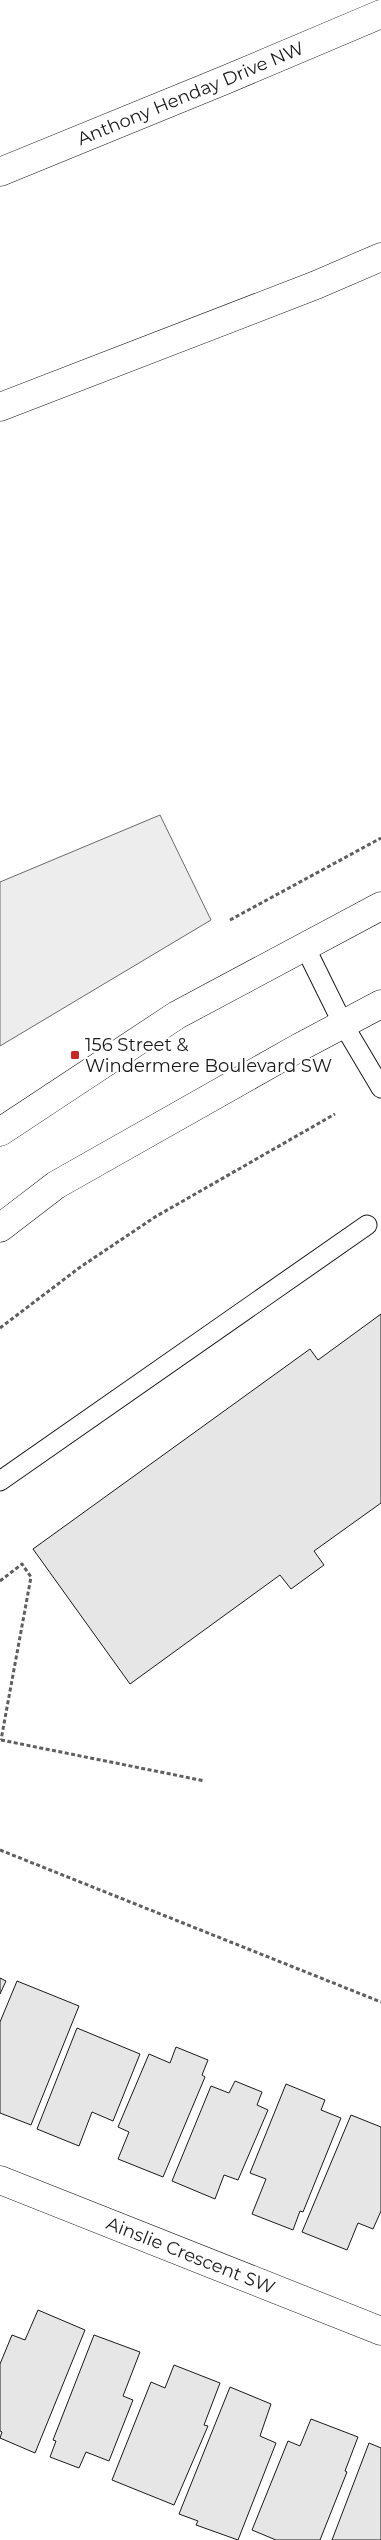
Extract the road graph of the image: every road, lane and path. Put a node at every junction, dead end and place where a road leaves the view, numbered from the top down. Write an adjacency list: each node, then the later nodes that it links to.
1 (381, 14): 2 (main road, Anthony Henday Drive NW)
2 (0, 172)
3 (381, 257): 4 (main road)
4 (0, 407)
5 (381, 838): 7 (path)
6 (381, 906): 8 (main road)
7 (230, 920)
8 (305, 947): 10 (lane); 13 (main road)
9 (381, 1004): 10 (main road)
10 (343, 1024): 11 (lane); 15 (main road)
11 (381, 1088)
12 (335, 1114): 16 (path)
13 (0, 1132)
14 (367, 1225): 17 (lane)
15 (0, 1228)
16 (0, 1328)
17 (0, 1481)
18 (0, 1581): 19 (path)
19 (0, 1740): 20 (path)
20 (205, 1781)
21 (0, 1850): 22 (path)
22 (381, 2002)
23 (0, 2180): 24 (main road, Ainslie Crescent SW)
24 (381, 2331)

